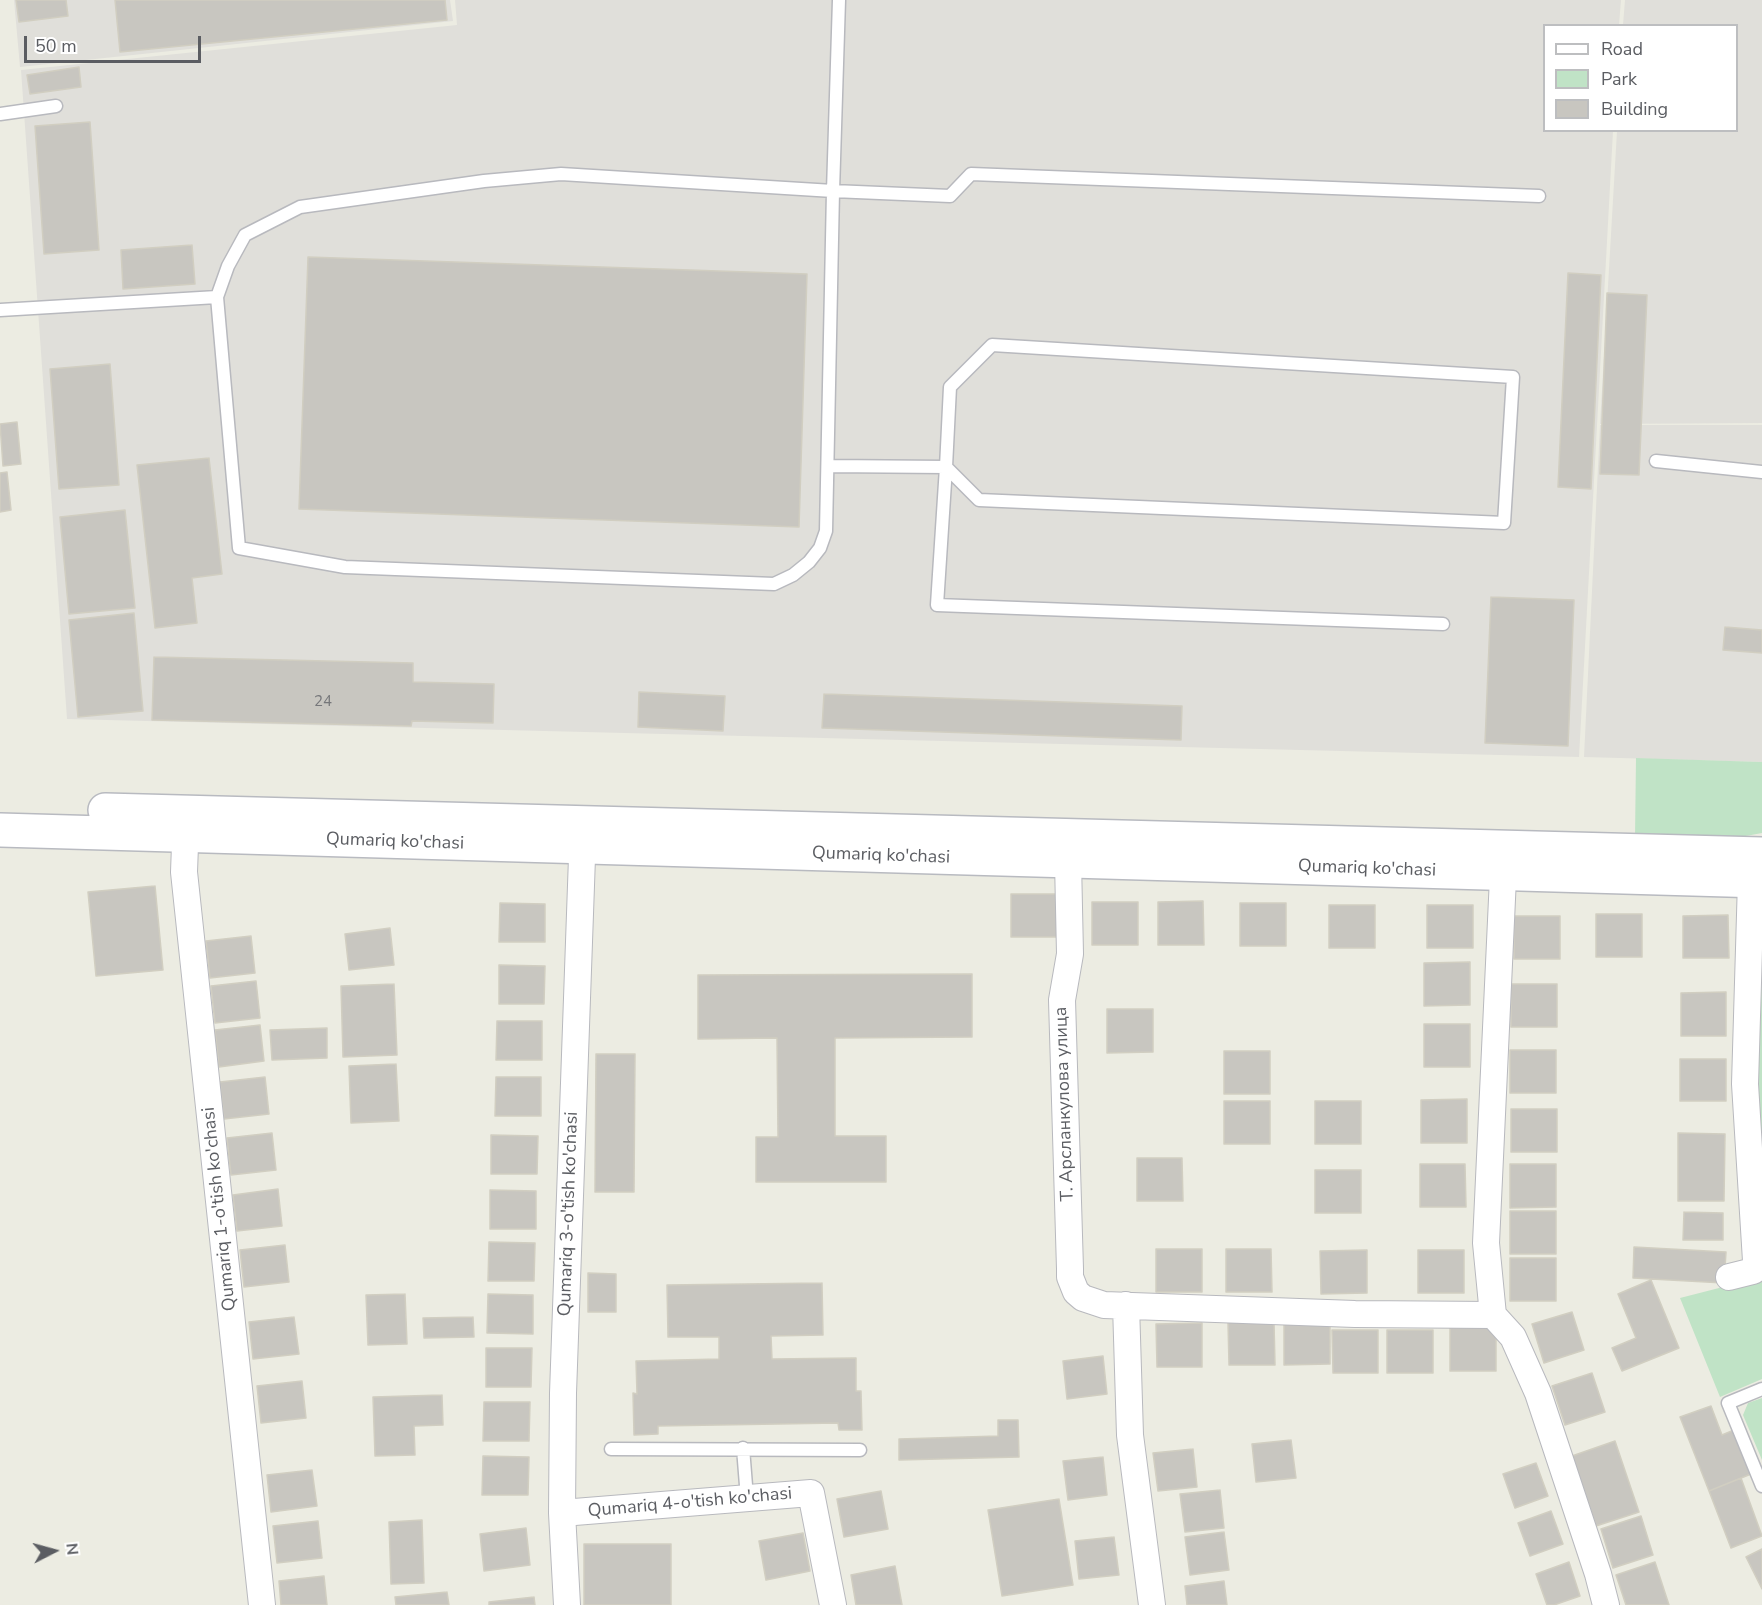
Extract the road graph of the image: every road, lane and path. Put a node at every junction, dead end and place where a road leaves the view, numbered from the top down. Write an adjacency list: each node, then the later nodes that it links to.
1 (839, 0): 4 (lane)
2 (56, 106): 3 (lane)
3 (0, 114)
4 (833, 191): 5 (lane); 6 (lane); 9 (lane)
5 (1539, 196)
6 (217, 297): 7 (lane); 9 (lane)
7 (0, 310)
8 (1656, 461): 11 (lane)
9 (828, 466): 10 (lane)
10 (945, 468): 10 (lane); 12 (lane)
11 (1762, 472)
12 (1443, 624)
13 (0, 807): 14 (main road, Qumariq ko'chasi)
14 (186, 824): 15 (main road, Qumariq ko'chasi); 16 (main road, Qumariq ko'chasi); 30 (street, Qumariq 1-o'tish ko'chasi)
15 (0, 830)
16 (583, 835): 17 (main road, Qumariq ko'chasi); 18 (main road, Qumariq ko'chasi); 29 (street, Qumariq 3-o'tish ko'chasi)
17 (1504, 860): 18 (main road, Qumariq ko'chasi); 19 (main road, Qumariq ko'chasi); 22 (street)
18 (1068, 861): 21 (street, Т. Арсланкулова улица)
19 (1758, 872): 20 (street)
20 (1729, 1277)
21 (1126, 1305): 22 (street, Т. Арсланкулова улица); 33 (street)
22 (1493, 1315): 34 (street)
23 (1762, 1389): 27 (lane)
24 (742, 1448): 25 (lane); 26 (lane); 28 (lane)
25 (611, 1449)
26 (860, 1450)
27 (1762, 1486)
28 (747, 1498): 29 (street, Qumariq 4-o'tish ko'chasi); 32 (street, Qumariq 4-o'tish ko'chasi)
29 (562, 1513): 31 (street, Qumariq 3-o'tish ko'chasi)
30 (262, 1605)
31 (567, 1605)
32 (833, 1605)
33 (1152, 1605)
34 (1606, 1605)

